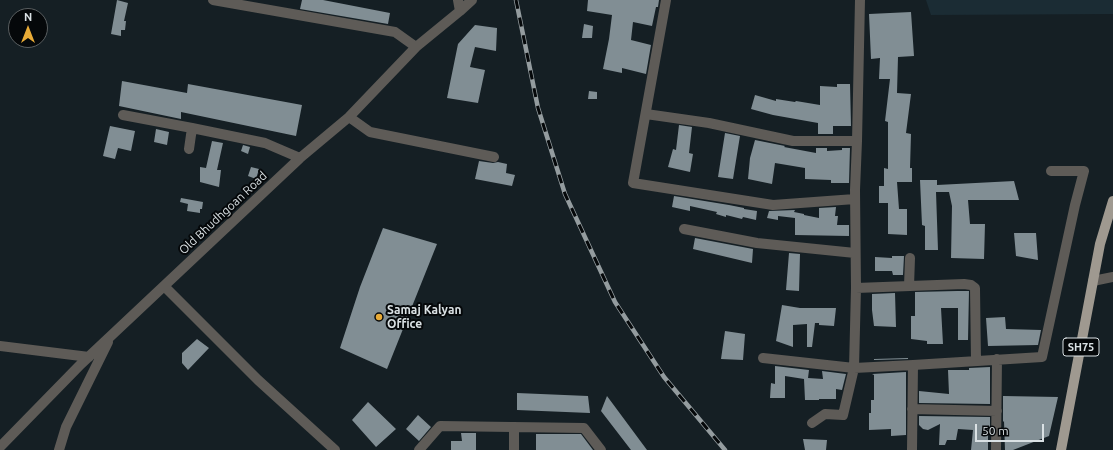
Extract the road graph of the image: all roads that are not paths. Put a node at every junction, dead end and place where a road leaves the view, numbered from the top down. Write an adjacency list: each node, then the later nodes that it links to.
1 (214, 0): 7 (street)
2 (458, 0): 6 (street)
3 (472, 0): 6 (street, Old Bhudhgoan Road)
4 (666, 0): 8 (street)
5 (860, 0): 12 (street)
6 (460, 11): 7 (street, Old Bhudhgoan Road)
7 (416, 47): 10 (street, Old Bhudhgoan Road)
8 (646, 114): 12 (street); 17 (street)
9 (124, 115): 11 (street)
10 (350, 117): 14 (street); 15 (street, Old Bhudhgoan Road)
11 (192, 128): 13 (street); 15 (street)
12 (857, 141): 17 (street)
13 (189, 149)
14 (494, 157)
15 (300, 158): 24 (street, Old Bhudhgoan Road)
16 (1051, 171): 31 (street)
17 (855, 199): 20 (street)
18 (1113, 201): 23 (main road, SH75)
19 (684, 229): 20 (street)
20 (855, 253): 26 (street)
21 (910, 258): 25 (street)
22 (1113, 277): 23 (street)
23 (1093, 281): 47 (main road, SH75)
24 (164, 286): 27 (street, Old Bhudhgoan Road); 41 (street)
25 (909, 286): 26 (street); 32 (street)
26 (856, 288): 34 (street)
27 (111, 336): 29 (street, Old Bhudhgoan Road); 40 (street)
28 (0, 346): 29 (street)
29 (89, 357): 39 (street, Old Bhudhgoan Road)
30 (763, 358): 34 (street)
31 (997, 359): 32 (street); 36 (street)
32 (976, 361): 33 (street)
33 (913, 365): 34 (street); 35 (street)
34 (854, 368): 37 (street)
35 (912, 409): 36 (street); 45 (street)
36 (997, 411): 46 (street)
37 (812, 423)
38 (514, 427): 42 (street); 43 (street); 44 (street)
39 (0, 447)
40 (59, 450)
41 (335, 450)
42 (419, 450)
43 (514, 450)
44 (601, 450)
45 (912, 450)
46 (996, 450)
47 (1061, 450)

